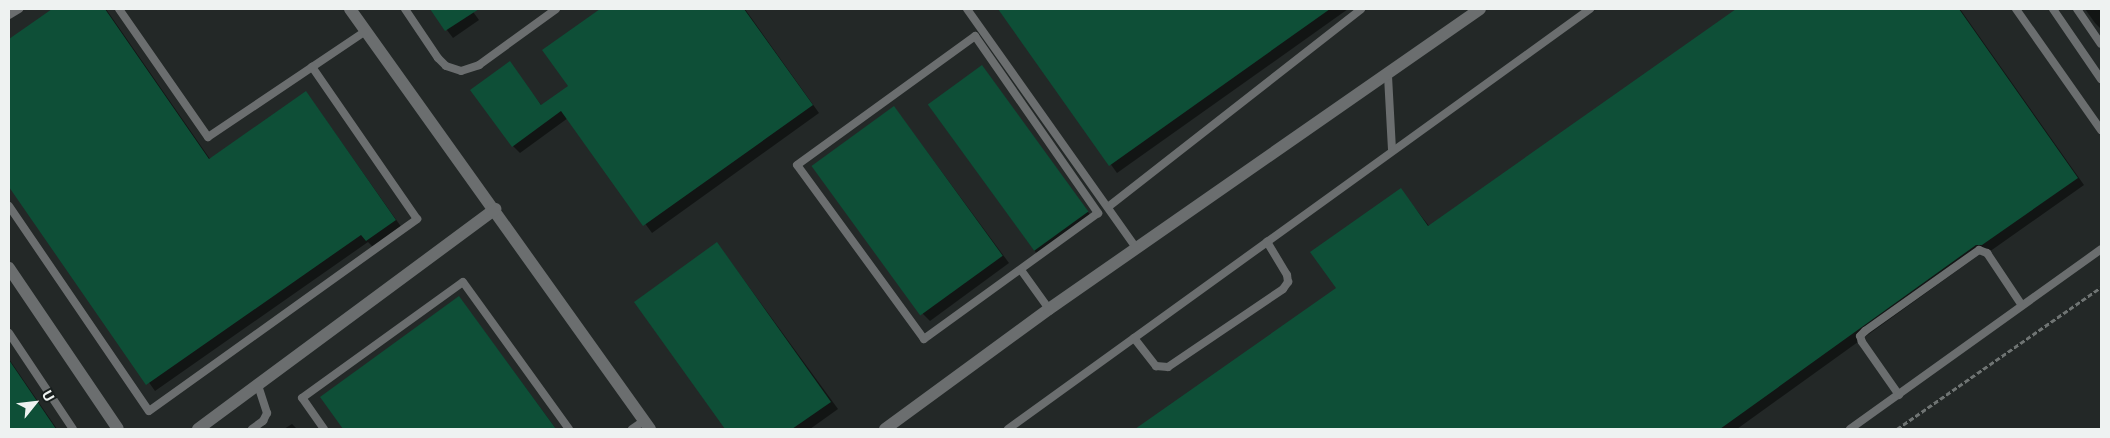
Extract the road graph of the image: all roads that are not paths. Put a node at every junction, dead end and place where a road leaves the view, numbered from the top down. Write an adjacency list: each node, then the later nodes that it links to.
1 (19, 9): 13 (lane)
2 (119, 9): 16 (lane)
3 (350, 9): 14 (street)
4 (405, 9): 5 (lane)
5 (556, 9)
6 (967, 9): 22 (lane)
7 (1361, 9): 22 (lane)
8 (1480, 9): 17 (street)
9 (2016, 9): 19 (lane)
10 (2053, 9): 18 (lane)
11 (2077, 9): 15 (lane)
12 (1585, 10): 20 (lane)
13 (9, 16)
14 (366, 31): 16 (lane); 23 (street)
15 (2101, 44)
16 (312, 67): 21 (lane)
17 (1388, 76): 20 (lane); 25 (street)
18 (2101, 79)
19 (2101, 130)
20 (1392, 150): 24 (lane)
21 (9, 206)
22 (1108, 207): 25 (lane)
23 (496, 209): 33 (street); 35 (street)
24 (1266, 242): 32 (lane); 32 (lane)
25 (1137, 248): 30 (street)
26 (2101, 249): 29 (lane)
27 (9, 268): 37 (street)
28 (1021, 270): 28 (lane); 30 (lane)
29 (2020, 304): 34 (lane); 34 (lane)
30 (1049, 309): 43 (street)
31 (9, 333): 36 (lane)
32 (1134, 338): 44 (lane)
33 (258, 385): 38 (street); 39 (lane)
34 (1899, 395): 45 (lane)
35 (647, 425): 42 (lane)
36 (73, 429)
37 (118, 429)
38 (198, 429)
39 (252, 429)
40 (324, 429): 41 (lane)
41 (568, 429)
42 (632, 429)
43 (884, 429)
44 (1008, 429)
45 (1850, 429)

